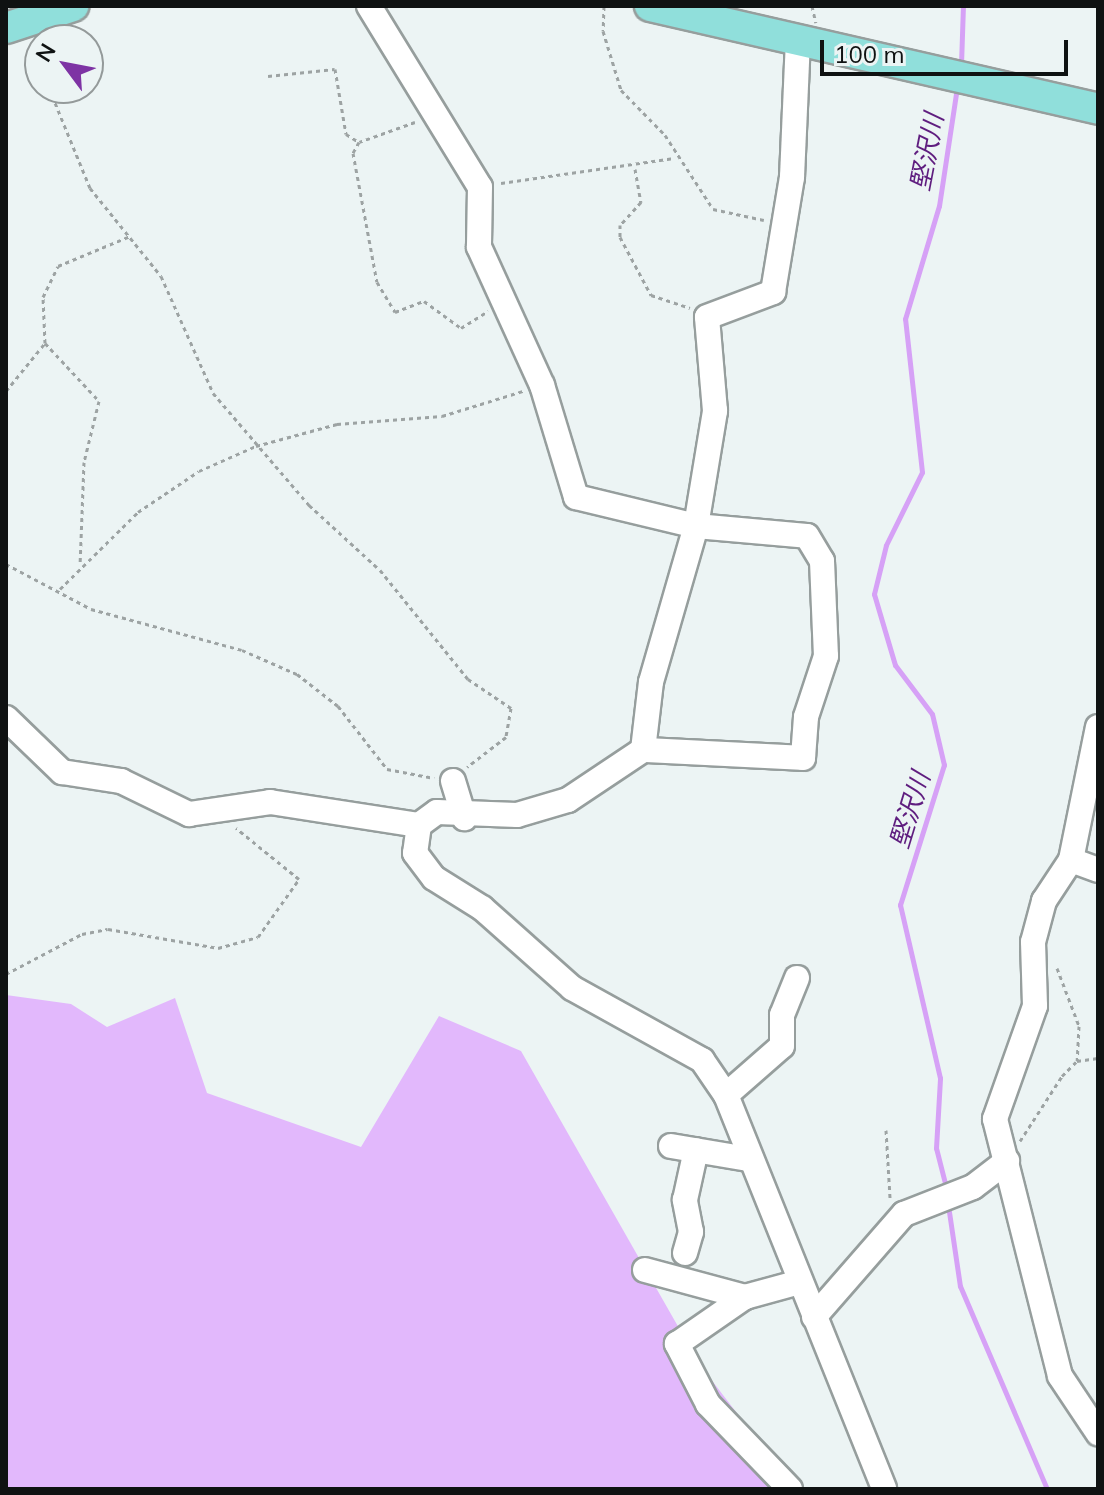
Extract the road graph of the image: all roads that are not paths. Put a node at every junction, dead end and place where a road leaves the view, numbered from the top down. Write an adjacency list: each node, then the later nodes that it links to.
1 (70, 6): 4 (main road)
2 (369, 6): 7 (street)
3 (650, 6): 5 (main road)
4 (6, 28)
5 (798, 38): 6 (main road); 7 (street)
6 (1098, 109)
7 (696, 526): 10 (street); 10 (street)
8 (6, 718): 13 (street)
9 (1098, 727): 14 (street)
10 (643, 750): 12 (street)
11 (453, 781): 12 (street)
12 (464, 818): 13 (street)
13 (419, 825): 17 (street)
14 (1071, 860): 15 (street); 19 (street)
15 (1098, 870)
16 (797, 978): 17 (street)
17 (726, 1095): 18 (street)
18 (748, 1159): 20 (street); 22 (street)
19 (1007, 1161): 24 (street); 25 (street)
20 (685, 1253)
21 (645, 1270): 23 (street)
22 (800, 1282): 23 (street); 24 (street)
23 (745, 1297): 26 (street)
24 (814, 1317): 27 (street)
25 (1098, 1433)
26 (790, 1489)
27 (884, 1489)

